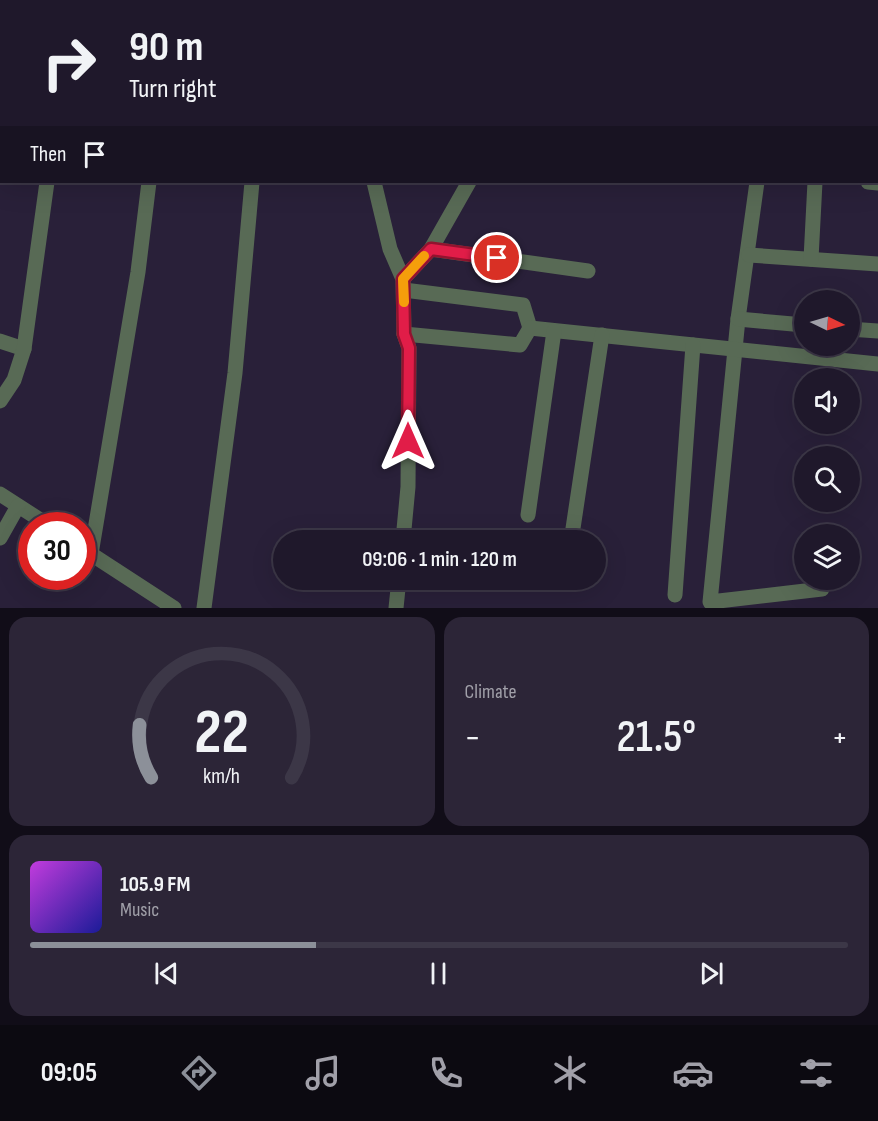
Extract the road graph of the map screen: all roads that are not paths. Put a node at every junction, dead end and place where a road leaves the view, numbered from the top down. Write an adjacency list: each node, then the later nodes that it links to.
1 (47, 183): 24 (street)
2 (149, 183): 31 (street)
3 (252, 183): 41 (street)
4 (374, 183): 13 (street)
5 (468, 183): 8 (street)
6 (757, 183): 9 (street)
7 (815, 183): 10 (street)
8 (431, 249): 12 (street); 13 (street)
9 (749, 255): 10 (street); 14 (street)
10 (811, 259): 11 (street)
11 (878, 264)
12 (588, 271)
13 (404, 285): 16 (street); 20 (street)
14 (738, 319): 15 (street); 25 (street)
15 (794, 324)
16 (530, 328): 17 (street); 20 (street)
17 (554, 330): 21 (street); 32 (street)
18 (860, 330): 19 (street)
19 (878, 332)
20 (404, 334): 33 (street)
21 (602, 335): 23 (street); 34 (street)
22 (0, 341): 24 (street)
23 (693, 345): 25 (street); 39 (street)
24 (24, 349): 27 (street)
25 (737, 350): 26 (street); 38 (street)
26 (878, 364)
27 (0, 402)
28 (0, 494): 29 (street)
29 (18, 506): 30 (street); 35 (street)
30 (27, 512)
31 (94, 512)
32 (528, 515)
33 (404, 530)
34 (573, 530)
35 (0, 538)
36 (96, 557): 40 (street)
37 (398, 590): 42 (street)
38 (813, 590)
39 (675, 595)
40 (174, 608)
41 (204, 608)
42 (396, 608)

